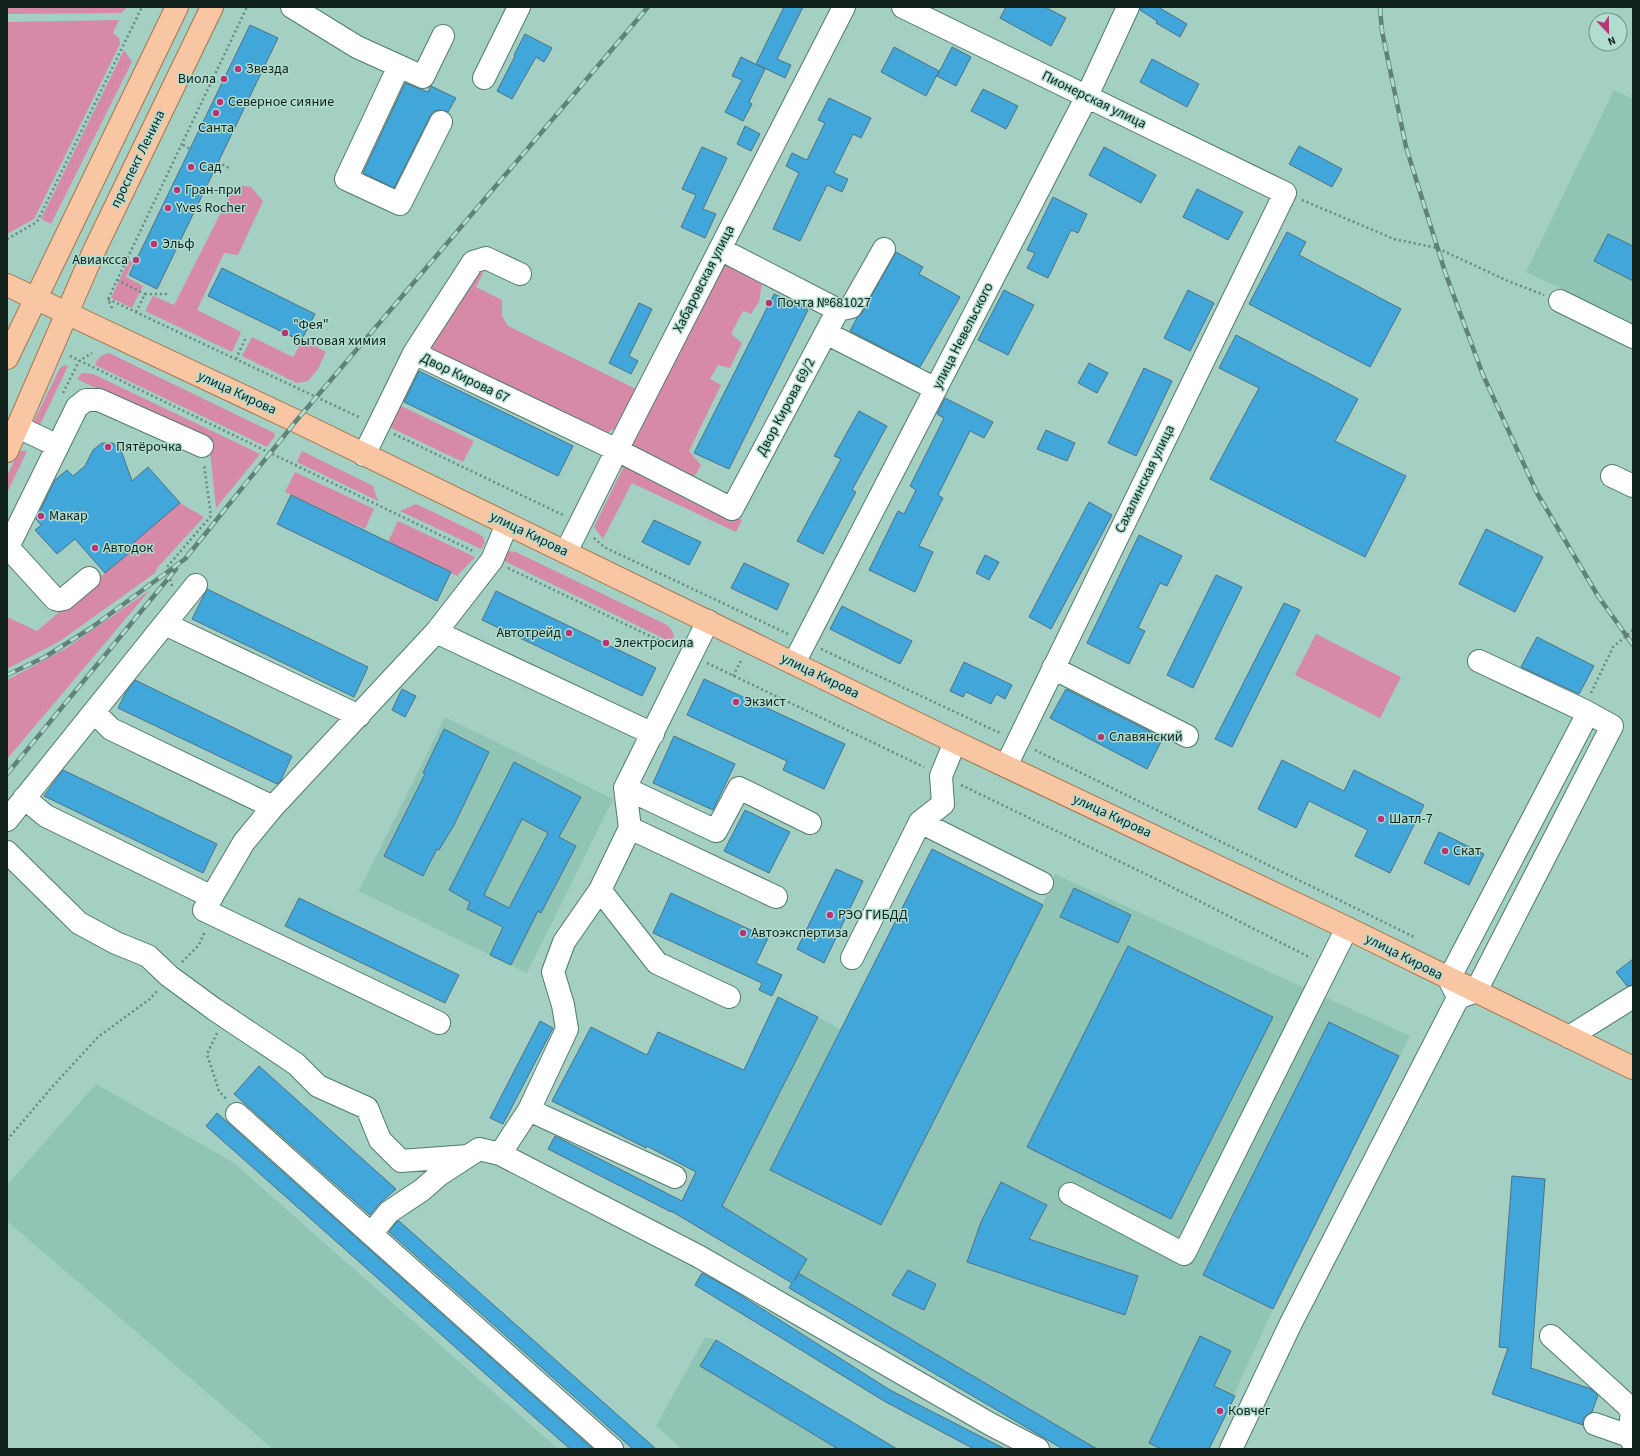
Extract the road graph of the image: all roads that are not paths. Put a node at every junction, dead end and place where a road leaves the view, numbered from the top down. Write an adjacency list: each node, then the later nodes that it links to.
1 (178, 7): 18 (main road)
2 (212, 7): 21 (main road, проспект Ленина)
3 (292, 7): 9 (street)
4 (519, 7): 10 (street)
5 (844, 7): 14 (street, Хабаровская улица)
6 (903, 7): 11 (street, Пионерская улица)
7 (1128, 7): 11 (street, улица Невельского)
8 (443, 36): 9 (street)
9 (399, 66): 12 (street)
10 (484, 78)
11 (1087, 96): 13 (street, Пионерская улица); 26 (street, улица Невельского)
12 (441, 122)
13 (1285, 192): 45 (street, Сахалинская улица)
14 (720, 249): 20 (street); 30 (street, Хабаровская улица)
15 (884, 249): 20 (street)
16 (520, 274): 24 (street)
17 (7, 285): 18 (main road, улица Кирова)
18 (36, 300): 21 (main road, улица Кирова); 25 (main road)
19 (1560, 301): 23 (street)
20 (838, 310): 22 (street, Двор Кирова 69/2)
21 (67, 313): 27 (main road, проспект Ленина); 32 (main road, улица Кирова)
22 (826, 333): 26 (street); 30 (street, Двор Кирова 69/2)
23 (1633, 337)
24 (414, 354): 30 (street, Двор Кирова 67); 32 (street, Двор Кирова 67)
25 (7, 358)
26 (936, 389): 44 (street, улица Невельского)
27 (18, 427): 28 (street); 31 (main road, проспект Ленина)
28 (58, 446): 29 (street); 35 (street)
29 (202, 446)
30 (617, 450): 37 (street, Хабаровская улица)
31 (7, 451)
32 (364, 454): 36 (main road, улица Кирова)
33 (1612, 476): 34 (street)
34 (1633, 486)
35 (13, 519): 38 (street)
36 (507, 524): 37 (main road, улица Кирова); 42 (street)
37 (566, 552): 41 (main road, улица Кирова)
38 (89, 578)
39 (196, 585): 40 (street)
40 (171, 616): 46 (street); 48 (street)
41 (708, 621): 44 (main road, улица Кирова); 49 (street)
42 (436, 632): 48 (street); 49 (street)
43 (1479, 661): 47 (street)
44 (794, 663): 51 (main road, улица Кирова)
45 (1053, 668): 50 (street); 52 (street, Сахалинская улица)
46 (94, 712): 54 (street); 55 (street)
47 (1586, 712): 67 (street); 67 (street)
48 (359, 716): 55 (street)
49 (653, 734): 53 (street)
50 (1187, 736)
51 (955, 742): 52 (main road, улица Кирова); 57 (street)
52 (1006, 766): 65 (main road, улица Кирова)
53 (625, 788): 58 (street); 59 (street)
54 (24, 798): 56 (street); 64 (street)
55 (273, 807): 64 (street)
56 (7, 820)
57 (920, 822): 61 (street); 66 (street)
58 (810, 823)
59 (630, 828): 62 (street); 63 (street)
60 (7, 852): 76 (street)
61 (1042, 883)
62 (600, 890): 68 (street); 73 (street)
63 (776, 897)
64 (212, 906): 70 (street)
65 (1347, 928): 67 (main road, улица Кирова); 78 (street)
66 (852, 958)
67 (1461, 989): 71 (main road, улица Кирова); 86 (street)
68 (729, 997)
69 (1633, 997): 71 (street)
70 (439, 1024)
71 (1569, 1037): 72 (main road, улица Кирова)
72 (1633, 1068)
73 (529, 1110): 75 (street); 77 (street)
74 (237, 1114): 79 (street)
75 (500, 1154): 76 (street); 85 (street)
76 (468, 1156): 79 (street)
77 (675, 1177)
78 (1070, 1194)
79 (371, 1234): 84 (street)
80 (1551, 1336): 81 (street)
81 (1632, 1412): 83 (street)
82 (1595, 1424): 83 (street)
83 (1631, 1440)
84 (612, 1449)
85 (1038, 1449)
86 (1230, 1449)

